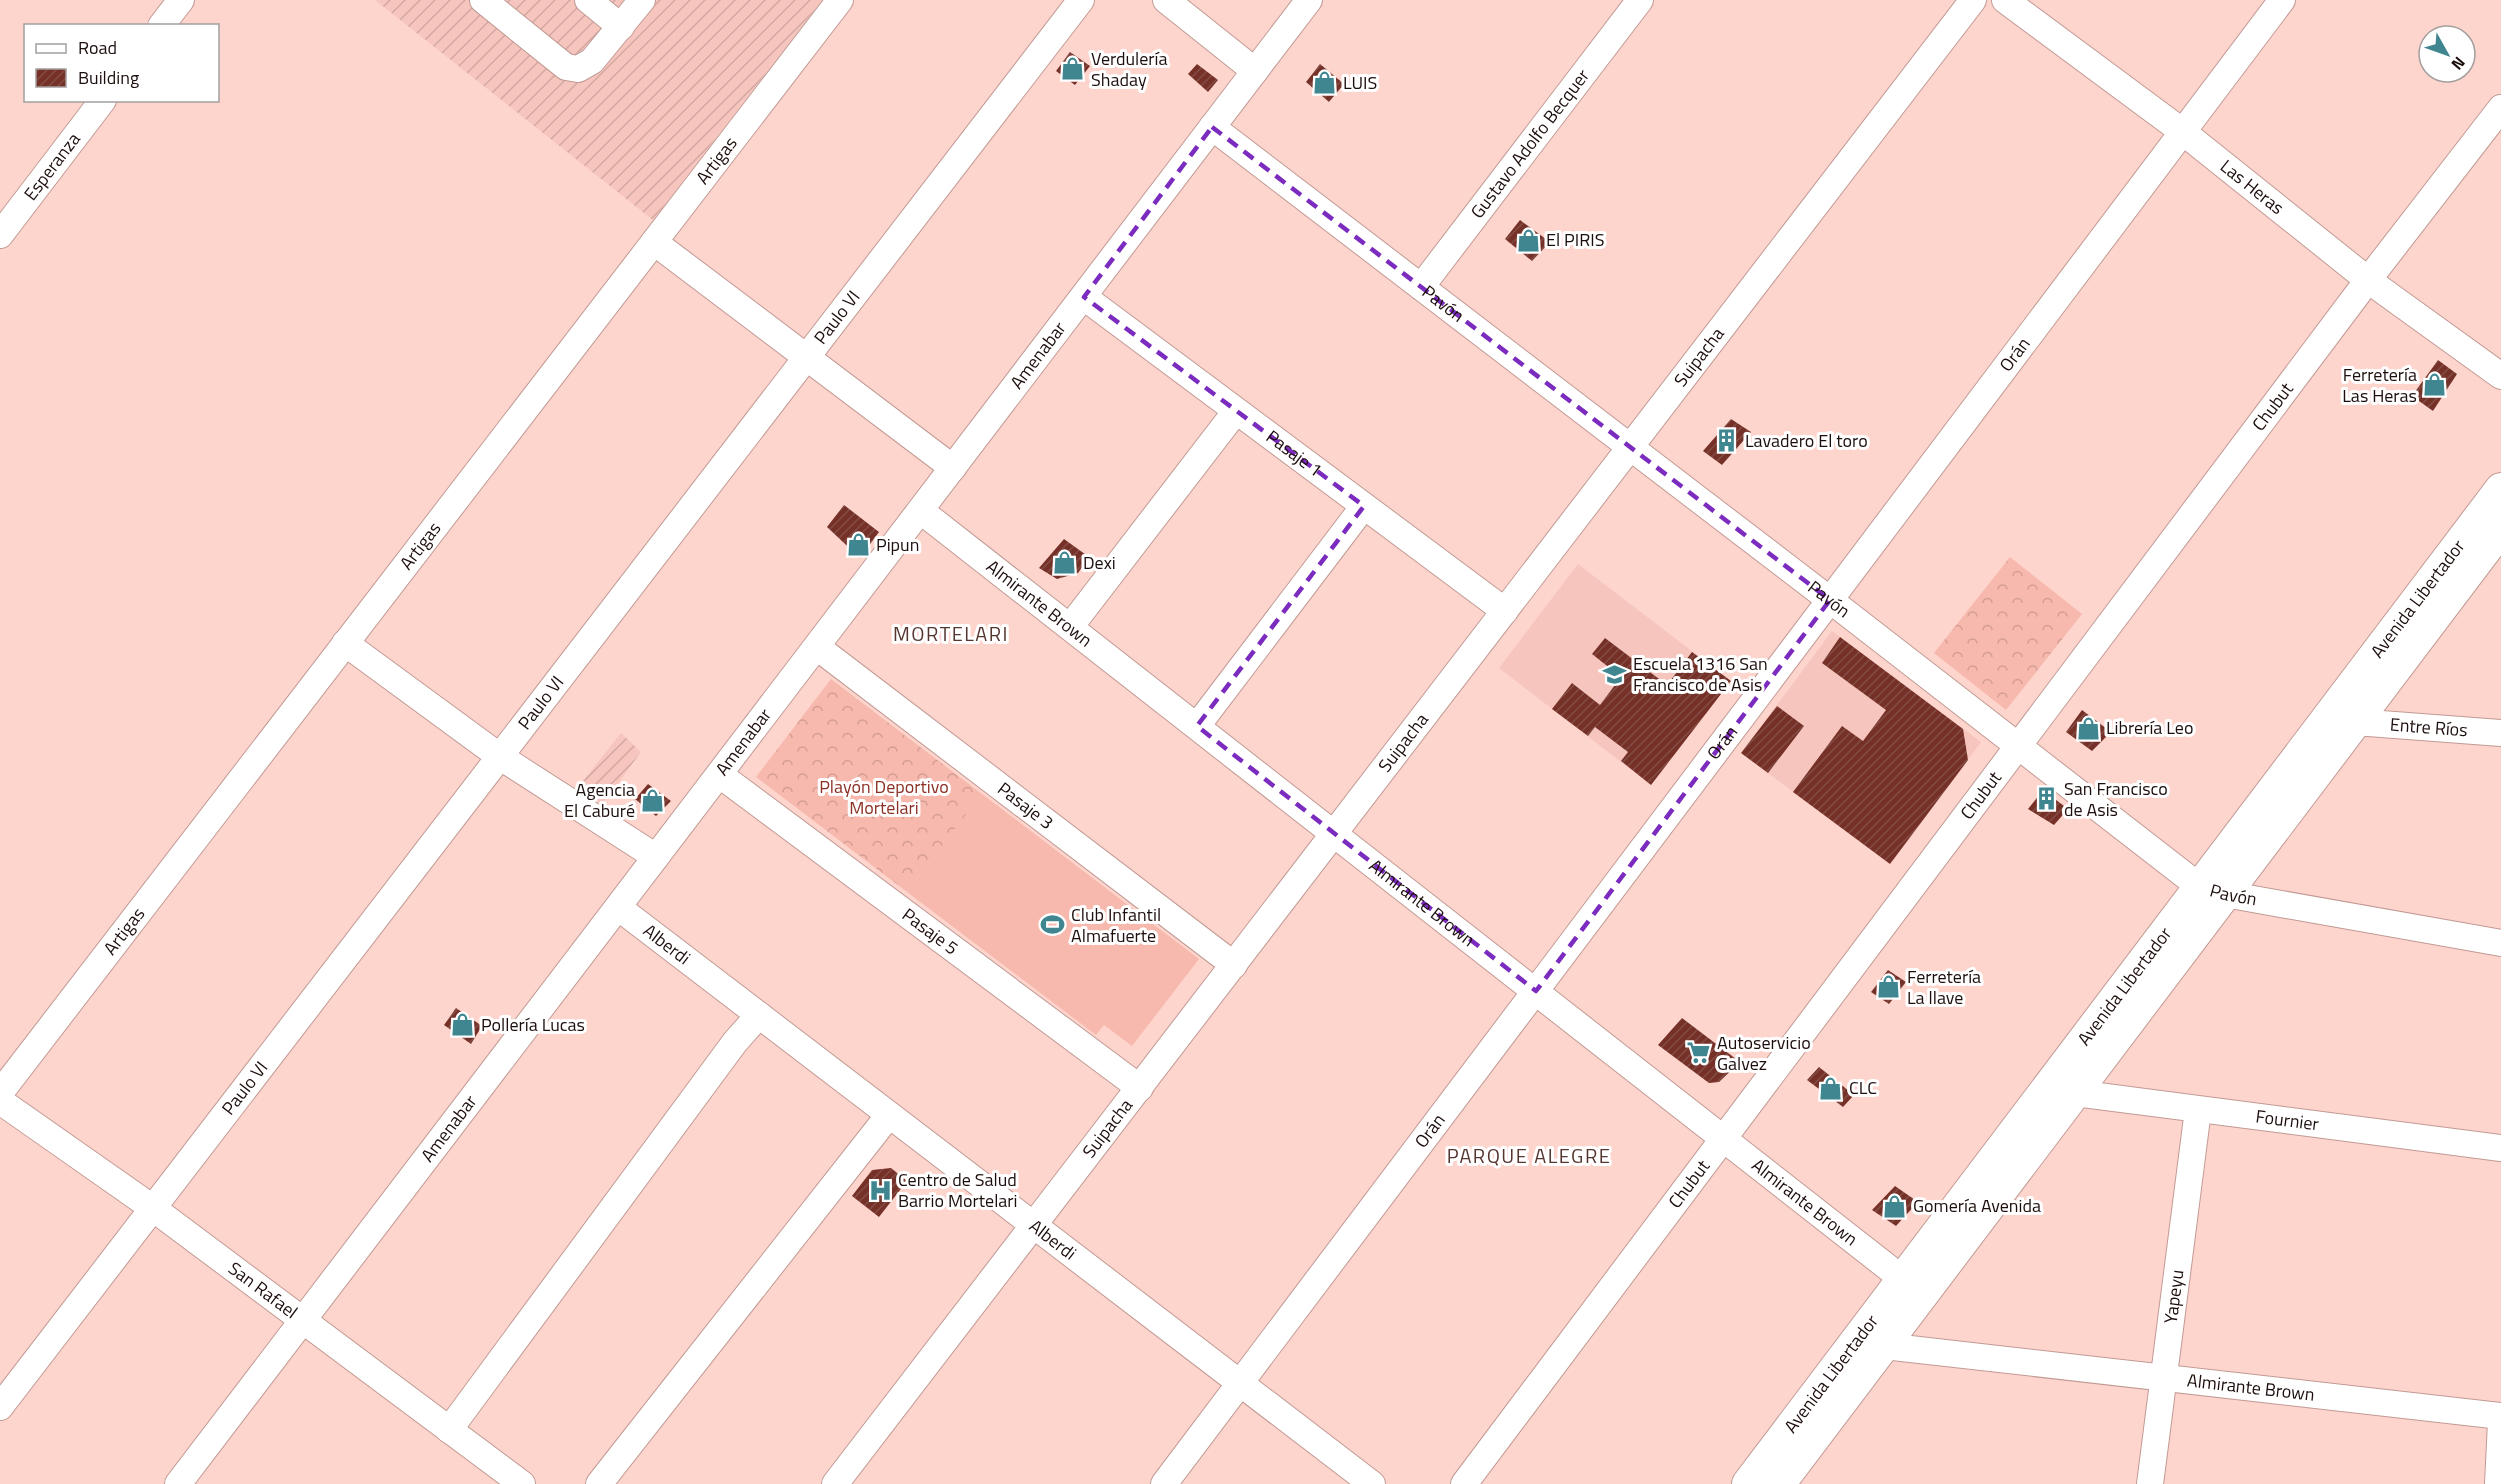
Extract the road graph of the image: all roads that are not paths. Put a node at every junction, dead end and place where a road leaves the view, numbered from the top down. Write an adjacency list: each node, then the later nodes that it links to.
1 (181, 0): 13 (street)
2 (483, 0): 14 (street)
3 (588, 0): 14 (street)
4 (642, 0): 14 (street)
5 (840, 0): 21 (street, Artigas)
6 (1081, 0): 25 (street, Paulo VI)
7 (1166, 0): 15 (street)
8 (1309, 0): 15 (street, Amenabar)
9 (1640, 0): 23 (street, Gustavo Adolfo Becquer)
10 (1973, 0): 28 (street, Suipacha)
11 (2005, 0): 19 (street, Las Heras)
12 (2282, 0): 19 (street, Orán)
13 (163, 24)
14 (621, 27)
15 (1255, 71): 18 (street, Amenabar)
16 (101, 102): 20 (street, Esperanza)
17 (2501, 108): 22 (street, Chubut)
18 (1212, 127): 23 (street, Pavón); 24 (street, Amenabar)
19 (2183, 132): 22 (street, Las Heras); 34 (street, Orán)
20 (0, 235)
21 (654, 242): 25 (street); 37 (street, Artigas)
22 (2368, 280): 26 (street, Las Heras); 42 (street, Chubut)
23 (1420, 287): 28 (street, Pavón)
24 (1084, 297): 27 (street, Pasaje 1); 29 (street, Amenabar)
25 (806, 357): 29 (street); 43 (street, Paulo VI)
26 (2501, 376)
27 (1236, 411): 31 (street, Pasaje 1); 36 (street)
28 (1629, 448): 34 (street, Pavón); 35 (street, Suipacha)
29 (952, 468): 32 (street, Amenabar)
30 (2501, 489): 47 (main road, Avenida Libertador)
31 (1364, 506): 35 (street, Pasaje 1); 40 (street)
32 (921, 511): 36 (street, Almirante Brown); 38 (street, Amenabar)
33 (2501, 529): 39 (main road, Avenida Libertador)
34 (1830, 600): 42 (street, Pavón); 51 (street, Orán)
35 (1505, 611): 45 (street, Suipacha)
36 (1070, 627): 40 (street, Almirante Brown)
37 (345, 644): 43 (street); 54 (street, Artigas)
38 (817, 647): 44 (street, Amenabar); 50 (street, Pasaje 3)
39 (2355, 722): 41 (street, Entre Ríos); 47 (main road, Avenida Libertador)
40 (1197, 726): 45 (street, Almirante Brown)
41 (2501, 733)
42 (2018, 747): 47 (street, Pavón); 59 (street, Chubut)
43 (499, 756): 46 (street); 61 (street, Paulo VI)
44 (720, 775): 46 (street, Amenabar); 53 (street, Pasaje 5)
45 (1334, 833): 50 (street, Suipacha); 51 (street, Almirante Brown)
46 (656, 857): 48 (street, Amenabar)
47 (2212, 891): 49 (street, Pavón); 55 (main road, Avenida Libertador); 63 (main road, Avenida Libertador)
48 (619, 908): 52 (street, Alberdi); 64 (street, Amenabar)
49 (2501, 942)
50 (1234, 965): 53 (street, Suipacha)
51 (1536, 991): 59 (street, Almirante Brown); 67 (street, Orán)
52 (759, 1015): 58 (street, Alberdi); 71 (street)
53 (1140, 1088): 62 (street, Suipacha)
54 (0, 1093)
55 (2075, 1094): 57 (street, Fournier); 63 (main road, Avenida Libertador)
56 (0, 1101): 61 (street, San Rafael)
57 (2198, 1110): 60 (street, Fournier); 66 (street, Yapeyu)
58 (889, 1115): 62 (street, Alberdi); 74 (street)
59 (1724, 1139): 63 (street, Almirante Brown); 78 (street, Chubut)
60 (2501, 1148)
61 (153, 1209): 64 (street, San Rafael); 68 (street, Paulo VI)
62 (1033, 1225): 67 (street, Alberdi); 75 (street, Suipacha)
63 (1913, 1287): 65 (main road, Avenida Libertador)
64 (302, 1321): 71 (street, San Rafael); 73 (street, Amenabar)
65 (1874, 1338): 66 (street, Almirante Brown); 79 (main road, Avenida Libertador); 80 (main road, Avenida Libertador)
66 (2164, 1377): 69 (street, Almirante Brown); 81 (street, Yapeyu)
67 (1240, 1383): 76 (street, Orán); 77 (street, Alberdi)
68 (0, 1407)
69 (2501, 1416)
70 (2501, 1422): 82 (street)
71 (449, 1430): 72 (street, San Rafael)
72 (513, 1482)
73 (178, 1484)
74 (599, 1484)
75 (835, 1484)
76 (1164, 1484)
77 (1372, 1484)
78 (1464, 1484)
79 (1748, 1484)
80 (1779, 1484)
81 (2150, 1484)
82 (2498, 1484)

